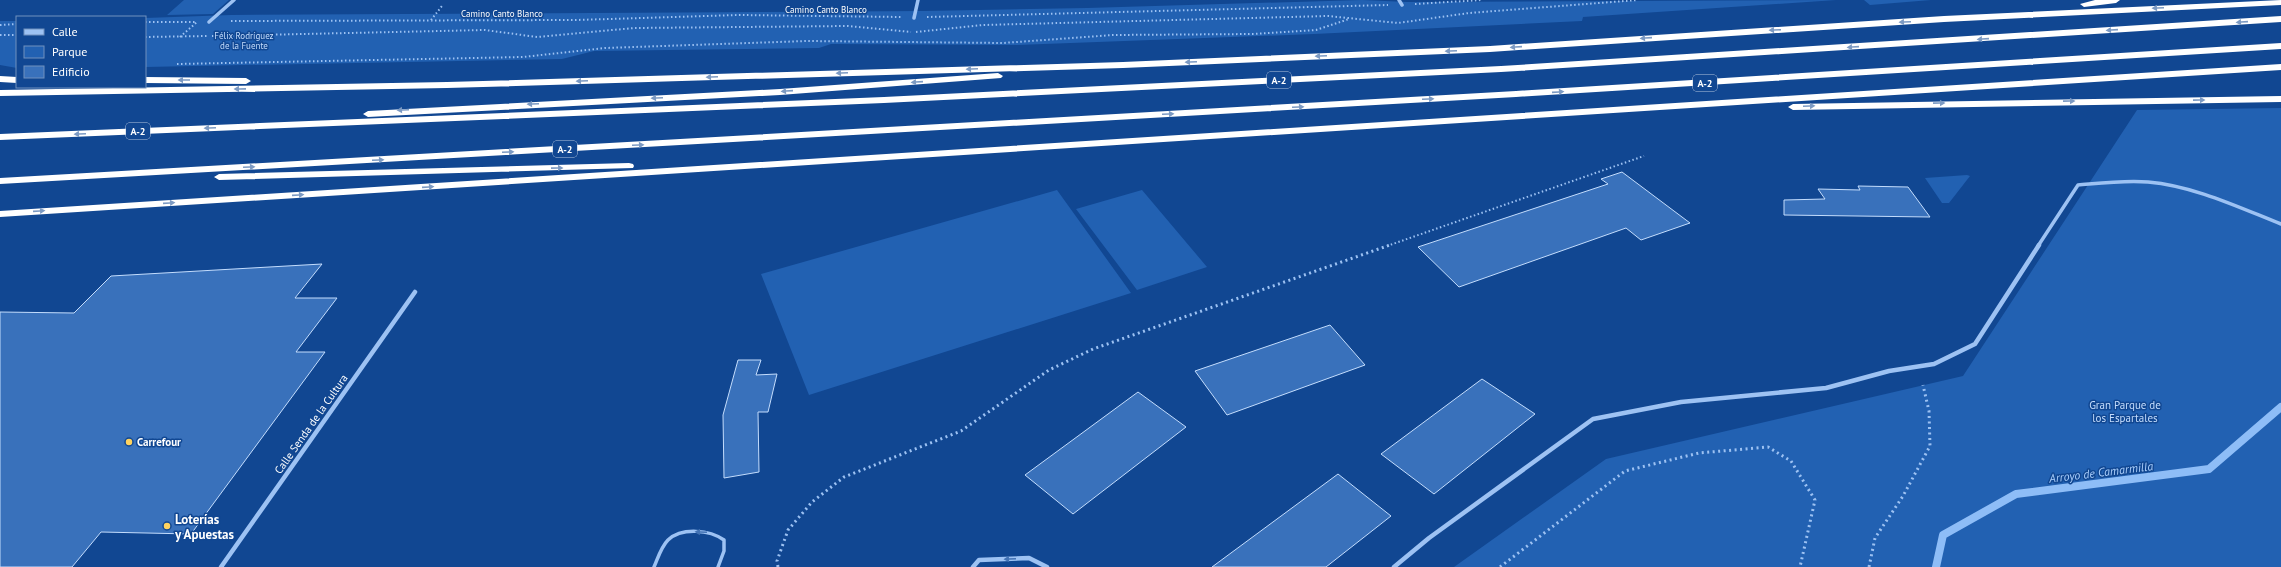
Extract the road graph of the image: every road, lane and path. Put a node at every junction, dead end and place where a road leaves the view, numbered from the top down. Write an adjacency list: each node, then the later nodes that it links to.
1 (234, 0): 17 (street)
2 (918, 0): 10 (street)
3 (1399, 0): 8 (street)
4 (1482, 0): 8 (path, Camino Canto Blanco)
5 (1638, 0): 11 (path)
6 (2116, 0): 12 (highway)
7 (2281, 2): 12 (highway, one-way to 12)
8 (1402, 5): 10 (path, Camino Canto Blanco)
9 (442, 6): 14 (path)
10 (914, 18): 14 (path, Camino Canto Blanco)
11 (1349, 19): 23 (path); 25 (path)
12 (1944, 19): 26 (highway, one-way to 26)
13 (2281, 19): 35 (highway, A-2, one-way to 35)
14 (431, 20): 17 (path, Camino Canto Blanco)
15 (146, 22): 16 (path, Camino Canto Blanco)
16 (197, 22): 17 (path, Camino Canto Blanco); 23 (path)
17 (209, 22)
18 (0, 24): 19 (path)
19 (16, 24)
20 (0, 34): 21 (path)
21 (16, 35)
22 (146, 37): 23 (path)
23 (180, 37)
24 (2281, 46): 39 (highway, A-2, one-way to 24)
25 (170, 64)
26 (1123, 64): 31 (highway, one-way to 31); 35 (highway, one-way to 35)
27 (2281, 68): 34 (highway)
28 (0, 79): 29 (highway)
29 (16, 80)
30 (146, 80): 31 (highway, one-way to 30)
31 (447, 85): 32 (highway, one-way to 32)
32 (0, 93)
33 (2281, 99): 34 (highway, one-way to 33)
34 (1532, 116): 38 (highway)
35 (277, 124): 36 (highway, A-2, one-way to 36)
36 (0, 137)
37 (1644, 156): 47 (path)
38 (837, 161): 39 (highway, one-way to 38); 40 (highway, one-way to 38)
39 (0, 182)
40 (0, 214)
41 (2281, 224): 50 (street)
42 (415, 292): 44 (street, Calle Senda de la Cultura)
43 (1923, 385): 53 (path)
44 (221, 567)
45 (654, 567): 46 (lane, one-way to 45)
46 (718, 567)
47 (778, 567)
48 (973, 567): 49 (street, one-way to 48)
49 (1047, 567)
50 (1394, 567)
51 (1500, 567): 52 (path)
52 (1800, 567)
53 (1869, 567)

